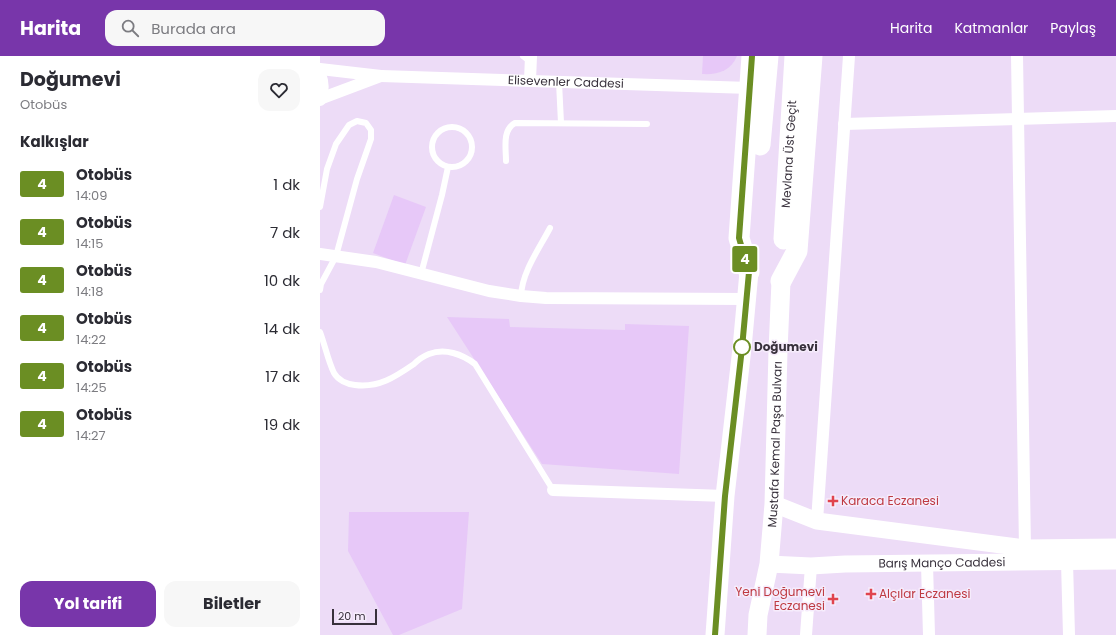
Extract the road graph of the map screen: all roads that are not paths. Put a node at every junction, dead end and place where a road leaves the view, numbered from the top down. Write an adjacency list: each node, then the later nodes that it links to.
1 (752, 56): 13 (highway)
2 (768, 56): 27 (highway)
3 (795, 56): 24 (highway, Mevlana Üst Geçit)
4 (812, 56): 29 (highway)
5 (849, 56): 19 (street)
6 (1017, 56): 16 (street)
7 (528, 58): 11 (street)
8 (320, 69): 10 (street, Elisevenler Caddesi)
9 (320, 74): 14 (street)
10 (381, 76): 11 (street, Elisevenler Caddesi); 14 (street)
11 (530, 81): 12 (street, Elisevenler Caddesi)
12 (559, 82): 13 (street, Elisevenler Caddesi); 17 (lane)
13 (750, 88): 27 (highway)
14 (320, 99)
15 (1116, 116): 16 (street)
16 (1018, 119): 19 (street); 39 (street)
17 (561, 123): 18 (lane); 20 (lane)
18 (647, 124)
19 (844, 124): 37 (street)
20 (506, 161)
21 (448, 167): 21 (lane); 28 (lane)
22 (320, 207): 26 (lane)
23 (550, 228): 31 (lane)
24 (783, 252): 29 (highway, Mustafa Kemal Paşa Bulvarı)
25 (320, 254): 26 (street)
26 (336, 256): 28 (street); 30 (lane)
27 (749, 272): 32 (main road)
28 (421, 274): 31 (street)
29 (781, 282): 36 (main road, Mustafa Kemal Paşa Bulvarı)
30 (320, 290)
31 (521, 296): 32 (street)
32 (747, 299): 35 (main road)
33 (320, 332): 34 (lane)
34 (553, 490): 35 (street)
35 (725, 496): 45 (main road)
36 (774, 504): 37 (street, Barış Manço Caddesi); 42 (main road, Mustafa Kemal Paşa Bulvarı)
37 (817, 521): 39 (street, Barış Manço Caddesi)
38 (1116, 547): 39 (street, Barış Manço Caddesi)
39 (1025, 548)
40 (1067, 562): 41 (street, Barış Manço Caddesi); 43 (street, Barış Manço Caddesi); 49 (street)
41 (1116, 562)
42 (768, 564): 44 (street, Barış Manço Caddesi); 46 (main road, Mustafa Kemal Paşa Bulvarı)
43 (927, 564): 44 (street, Barış Manço Caddesi); 48 (street)
44 (812, 566): 47 (street)
45 (715, 635)
46 (757, 635)
47 (806, 635)
48 (929, 635)
49 (1069, 635)

